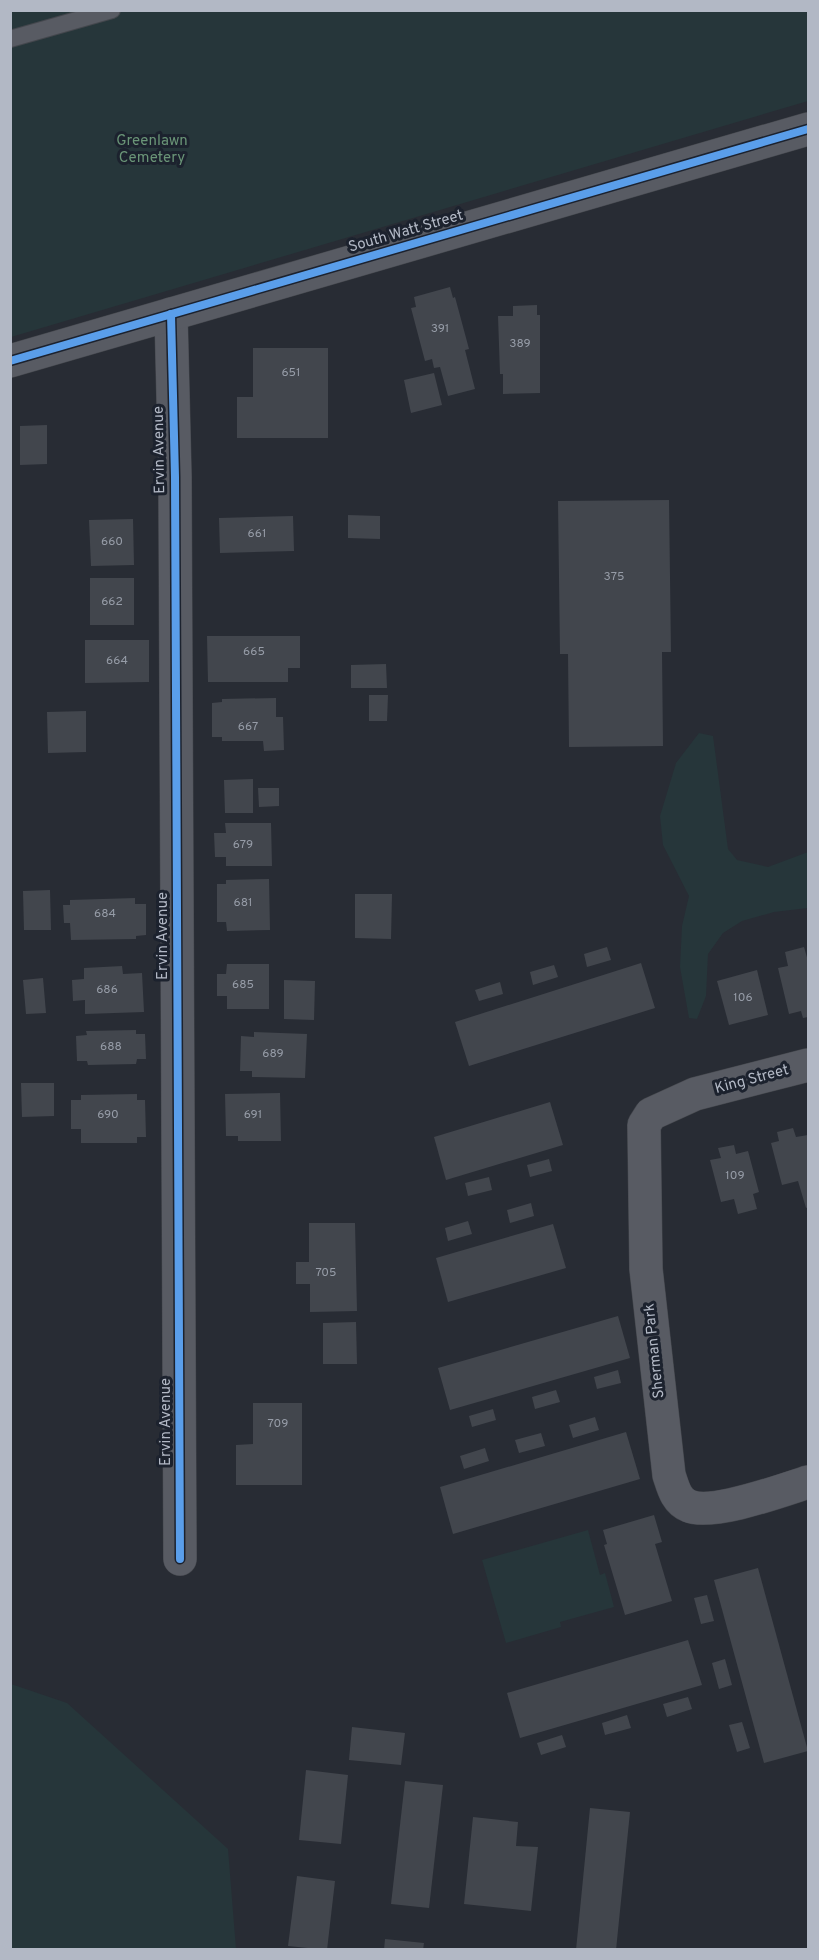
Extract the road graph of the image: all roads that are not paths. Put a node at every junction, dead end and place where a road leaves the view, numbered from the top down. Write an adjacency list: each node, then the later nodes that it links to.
1 (112, 10): 2 (lane)
2 (10, 39)
3 (808, 129): 4 (street, South Watt Street)
4 (171, 314): 5 (street, South Watt Street); 9 (street, Ervin Avenue)
5 (10, 361)
6 (808, 1065): 7 (street, King Street)
7 (695, 1094): 8 (street, Sherman Park)
8 (808, 1482)
9 (180, 1559)

